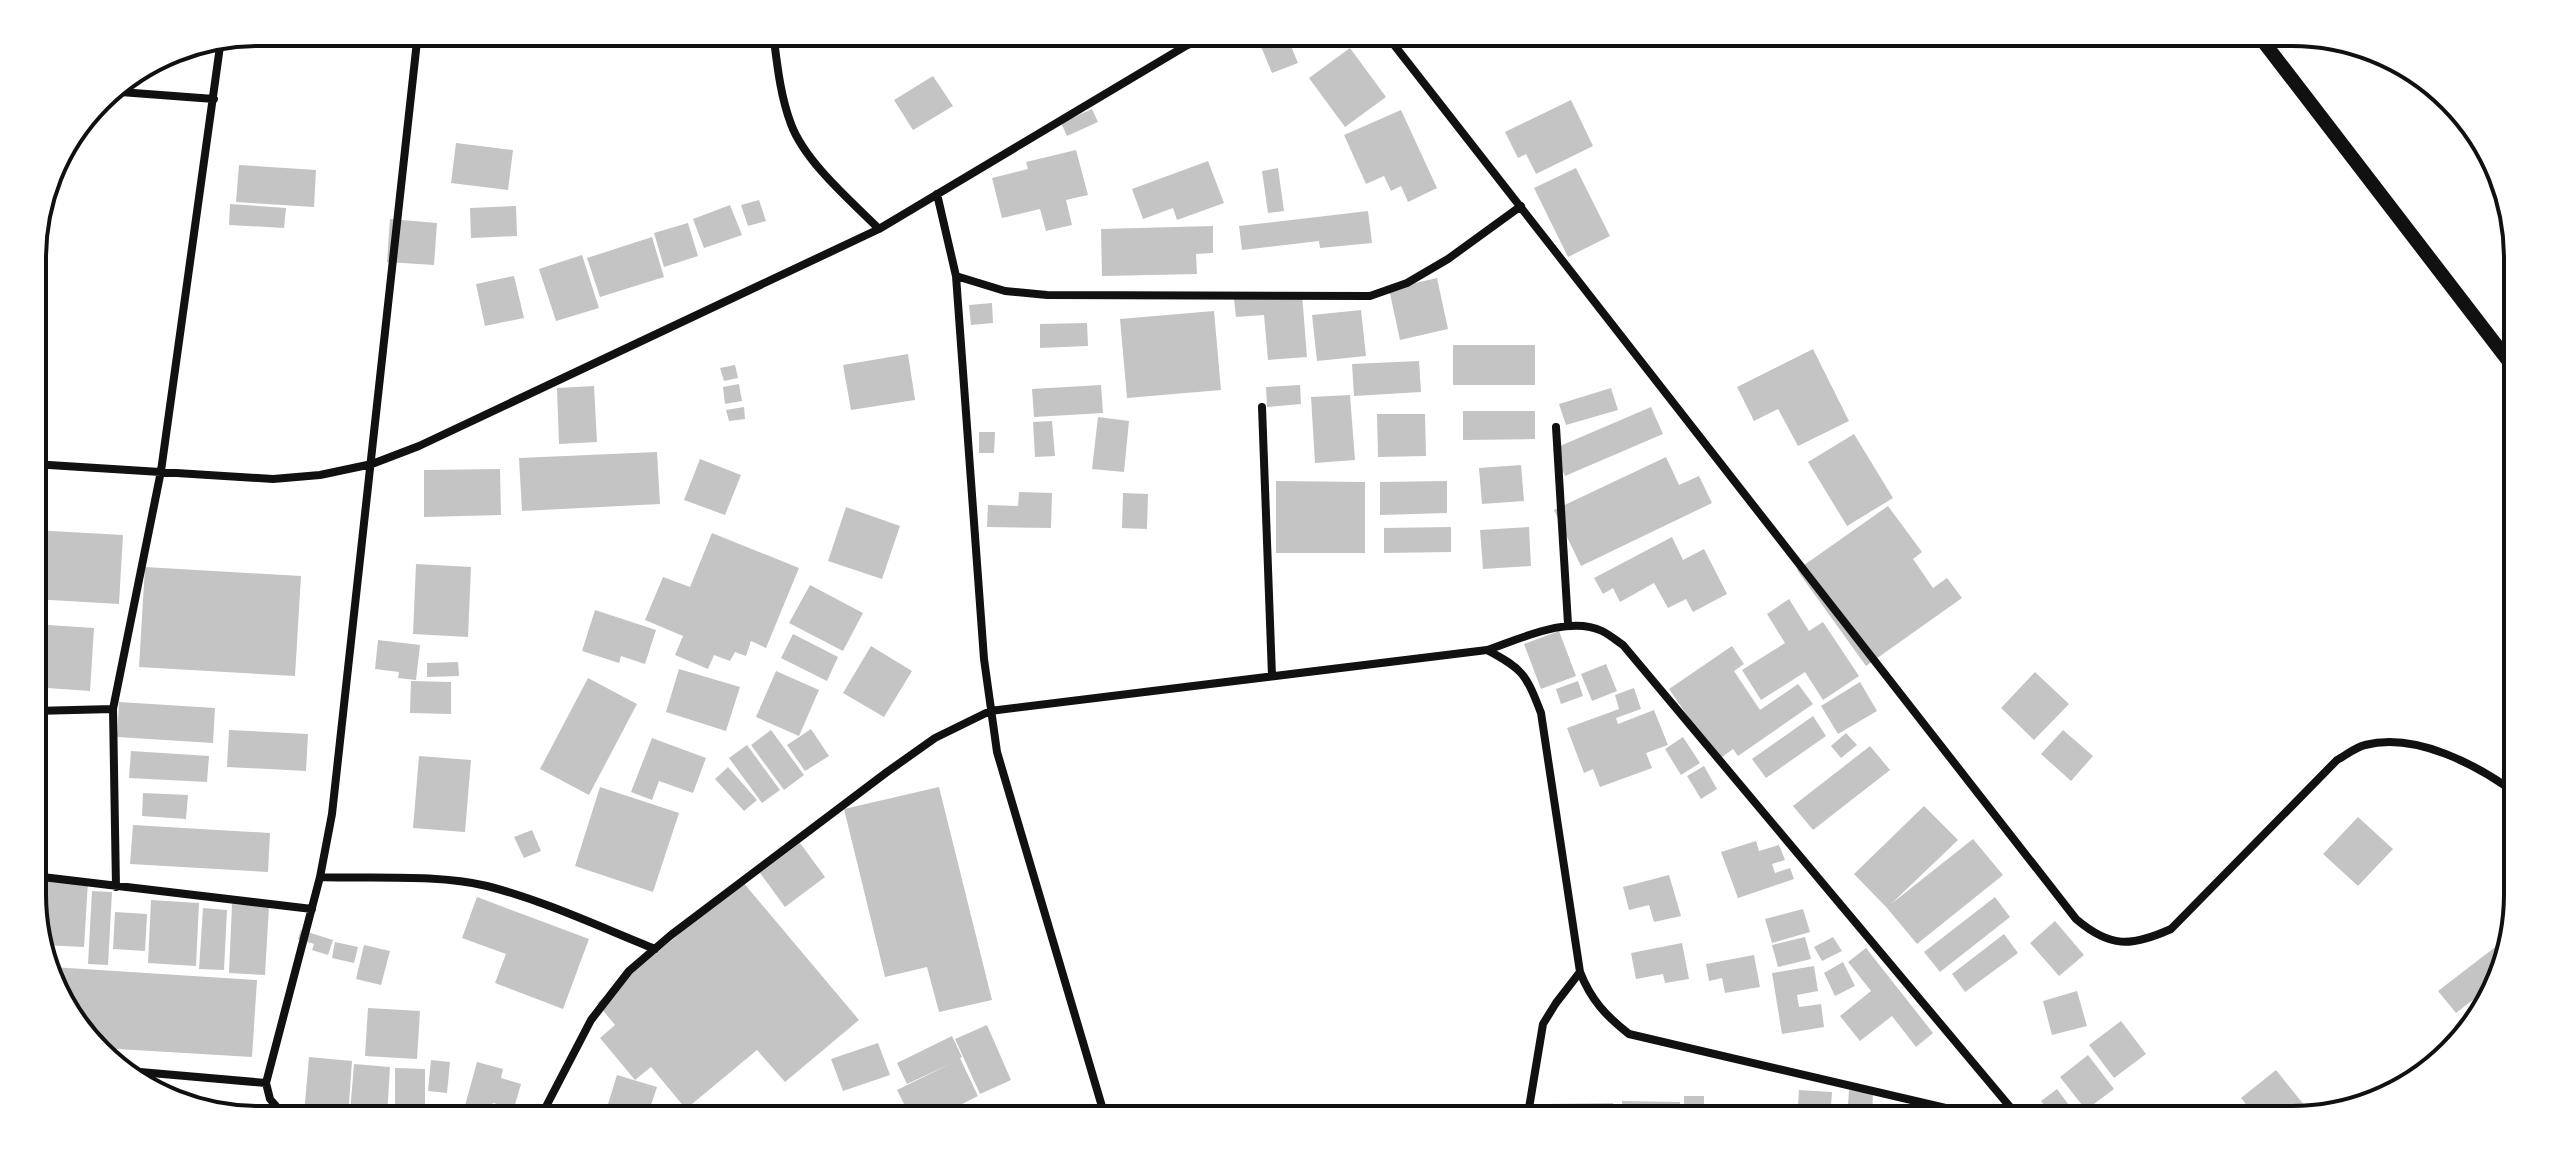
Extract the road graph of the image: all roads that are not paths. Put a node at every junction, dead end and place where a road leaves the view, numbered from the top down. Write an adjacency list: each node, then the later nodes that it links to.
1 (417, 46): 16 (street)
2 (775, 46): 11 (street)
3 (1186, 46): 9 (street)
4 (1395, 46): 10 (street)
5 (2267, 46): 13 (street)
6 (220, 50): 8 (street)
7 (126, 92): 8 (street)
8 (214, 99): 18 (street)
9 (937, 194): 11 (street); 12 (street)
10 (1521, 206): 12 (street); 25 (street)
11 (879, 229): 16 (street)
12 (956, 276): 24 (street)
13 (2504, 355)
14 (1262, 407): 21 (street)
15 (1556, 427): 19 (street)
16 (372, 464): 18 (street); 26 (street)
17 (46, 465): 18 (street)
18 (161, 471): 22 (street)
19 (1568, 624): 20 (street); 39 (street)
20 (1487, 650): 21 (street); 31 (street)
21 (1272, 676): 24 (street)
22 (113, 709): 23 (street); 28 (street)
23 (46, 711)
24 (990, 711): 30 (street); 36 (street)
25 (2504, 785)
26 (320, 877): 29 (street); 30 (street)
27 (46, 878): 28 (street)
28 (116, 887): 29 (street)
29 (312, 909): 33 (street)
30 (655, 949): 35 (street)
31 (1580, 972): 37 (street); 38 (street)
32 (144, 1072): 33 (street)
33 (266, 1083): 34 (street)
34 (276, 1106)
35 (546, 1106)
36 (1102, 1106)
37 (1529, 1106)
38 (1937, 1106)
39 (2009, 1106)

